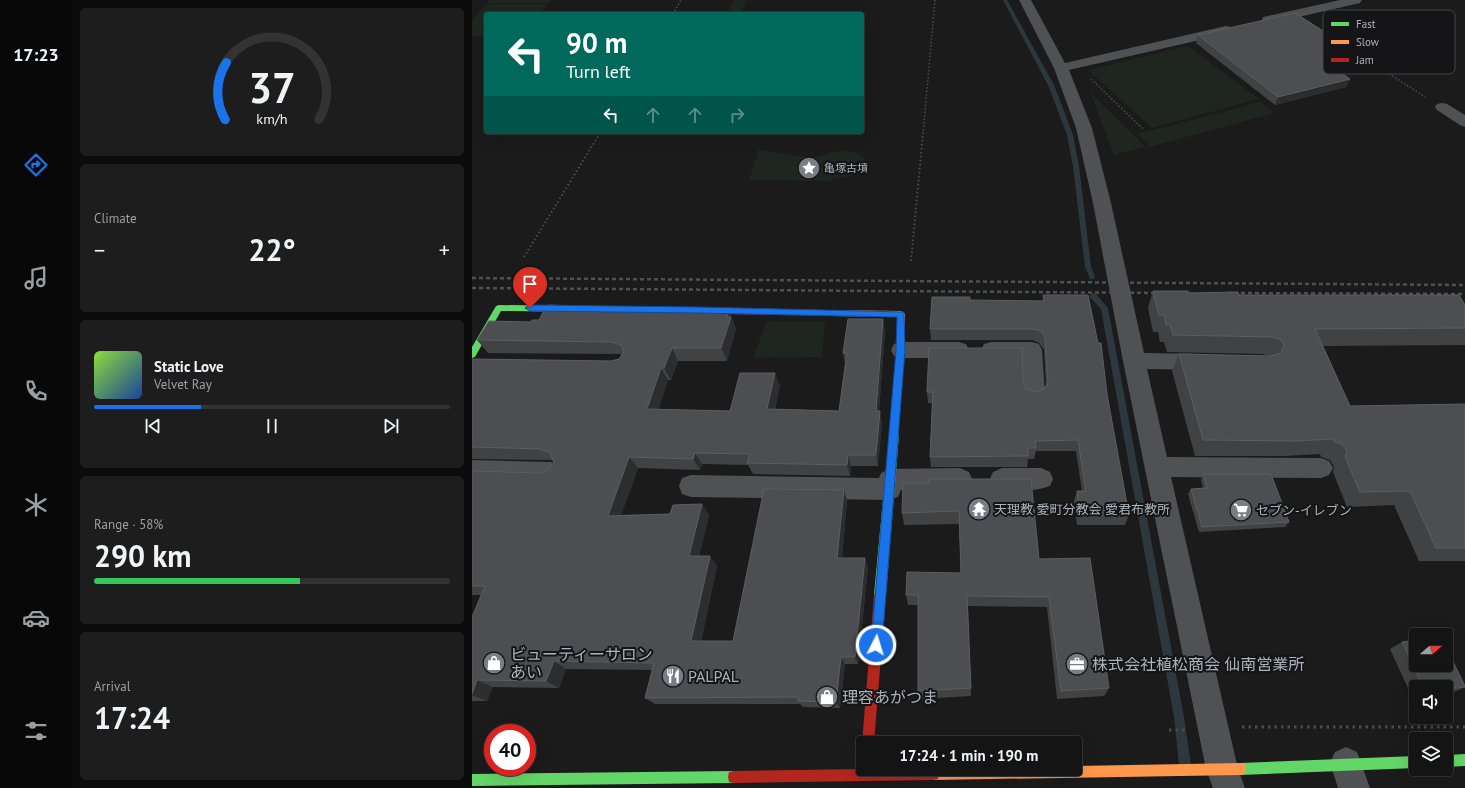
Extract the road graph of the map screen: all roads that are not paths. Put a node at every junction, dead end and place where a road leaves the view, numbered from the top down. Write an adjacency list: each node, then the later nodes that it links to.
1 (1025, 0): 5 (street)
2 (1356, 0): 3 (street)
3 (1258, 23)
4 (1235, 28): 5 (street)
5 (1069, 66): 10 (street)
6 (1442, 107): 7 (street)
7 (1465, 122)
8 (901, 350): 9 (street); 12 (street); 18 (street)
9 (477, 360)
10 (1134, 361): 11 (street); 13 (street)
11 (1230, 362)
12 (1034, 393)
13 (1157, 467): 14 (street); 26 (street)
14 (1321, 468)
15 (472, 470): 16 (street)
16 (551, 472)
17 (1041, 479): 18 (street)
18 (890, 484): 19 (street); 20 (street)
19 (691, 486)
20 (869, 736)
21 (1465, 760): 22 (street)
22 (1453, 761)
23 (1409, 763): 27 (street)
24 (1082, 771): 26 (street)
25 (856, 773): 30 (street)
26 (1218, 775): 27 (street)
27 (1350, 776)
28 (472, 780): 29 (street)
29 (533, 780): 30 (street); 31 (street)
30 (742, 782)
31 (527, 788)

